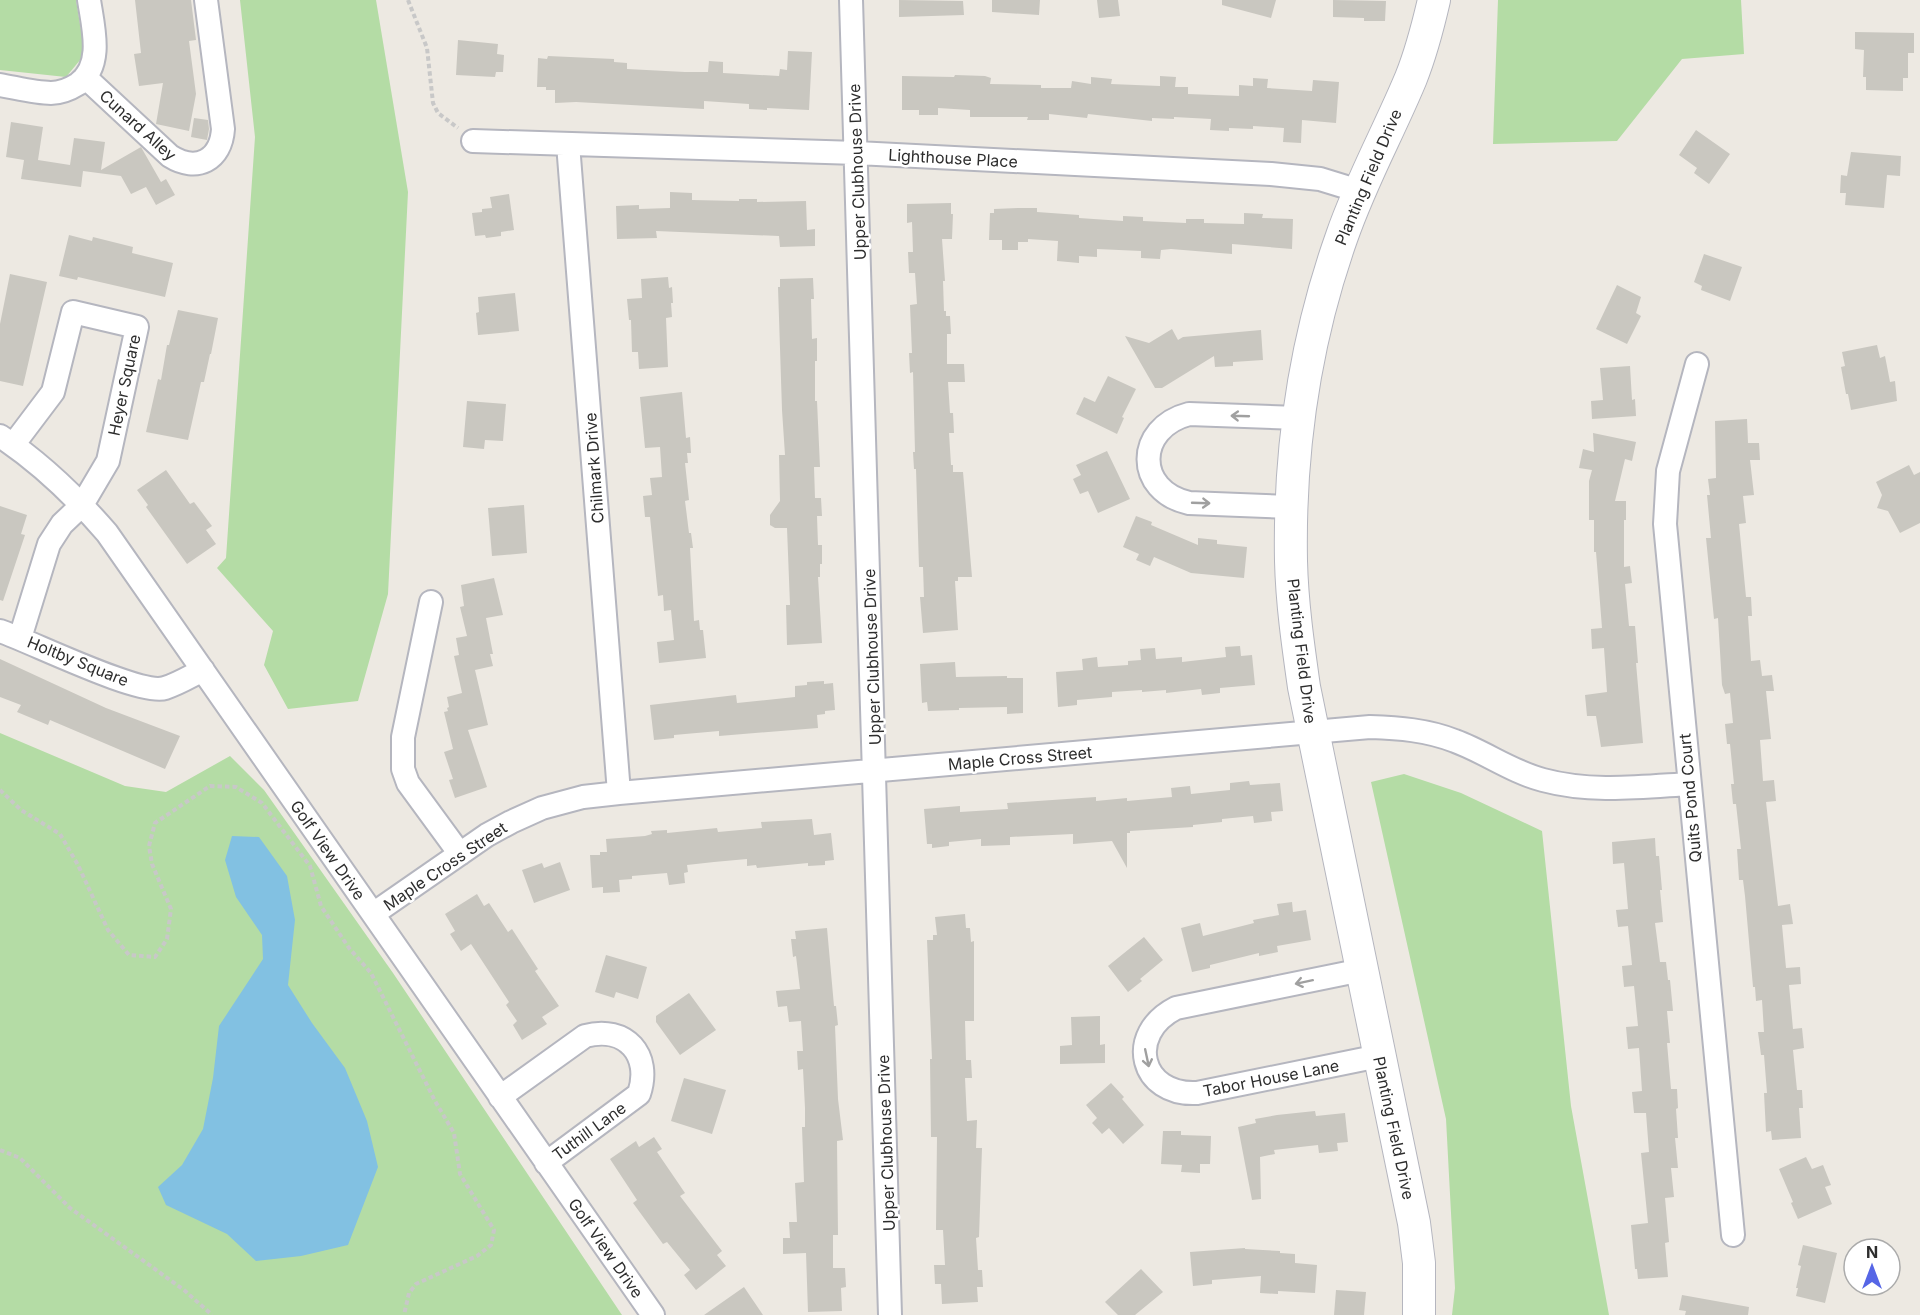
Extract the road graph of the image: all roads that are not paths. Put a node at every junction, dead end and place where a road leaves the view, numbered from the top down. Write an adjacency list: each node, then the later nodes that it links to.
1 (89, 0): 5 (street)
2 (206, 0): 5 (street, Cunard Alley)
3 (851, 0): 9 (street, Upper Clubhouse Drive)
4 (1434, 0): 10 (street, Planting Field Drive)
5 (85, 77): 6 (street)
6 (0, 85)
7 (473, 141): 8 (street, Lighthouse Place)
8 (568, 144): 9 (street, Lighthouse Place); 22 (street, Chilmark Drive)
9 (857, 153): 10 (street, Lighthouse Place); 20 (street, Upper Clubhouse Drive)
10 (1359, 190): 12 (street, Planting Field Drive)
11 (1697, 363): 21 (street, Quits Pond Court)
12 (1298, 418): 15 (street, Planting Field Drive); 15 (street, one-way to 15)
13 (7, 440): 14 (street, Golf View Drive); 14 (street, Heyer Square)
14 (82, 505): 17 (street, Holtby Square); 18 (street, Golf View Drive)
15 (1292, 507): 19 (street, Planting Field Drive)
16 (431, 602): 23 (street)
17 (10, 635): 18 (street, Holtby Square)
18 (203, 670): 24 (street, Golf View Drive)
19 (1312, 732): 20 (street, Maple Cross Street); 21 (street, Maple Cross Street); 25 (street, Planting Field Drive)
20 (875, 770): 22 (street, Maple Cross Street); 31 (street, Upper Clubhouse Drive)
21 (1689, 784): 29 (street, Quits Pond Court)
22 (619, 793): 23 (street, Maple Cross Street)
23 (460, 854): 24 (street, Maple Cross Street)
24 (373, 914): 27 (street, Golf View Drive)
25 (1362, 970): 26 (street, Planting Field Drive); 26 (street, Tabor House Lane, one-way to 26)
26 (1379, 1056): 32 (street, Planting Field Drive)
27 (500, 1097): 28 (street, Golf View Drive); 28 (street, Tuthill Lane)
28 (546, 1163): 30 (street, Golf View Drive)
29 (1733, 1235)
30 (653, 1315)
31 (890, 1315)
32 (1419, 1315)

